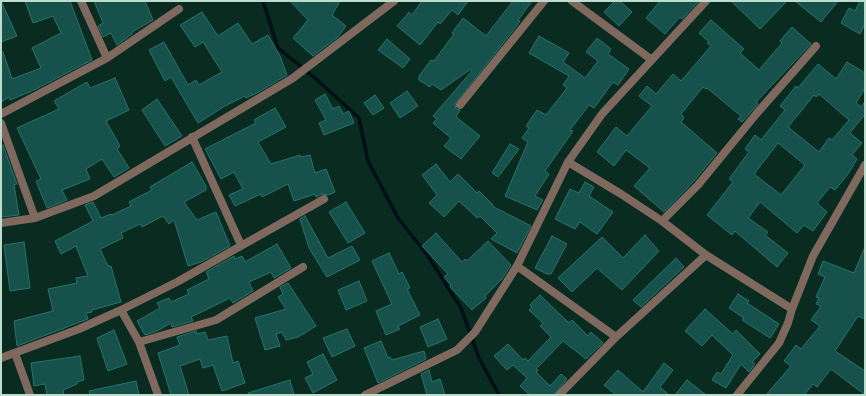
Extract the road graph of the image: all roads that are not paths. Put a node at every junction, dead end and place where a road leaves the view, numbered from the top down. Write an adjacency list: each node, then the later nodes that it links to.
1 (81, 1): 8 (street)
2 (394, 1): 13 (street)
3 (544, 1): 10 (street)
4 (572, 1): 9 (street)
5 (706, 1): 9 (street)
6 (179, 9): 8 (street)
7 (816, 46): 18 (street)
8 (107, 58): 11 (street)
9 (652, 60): 14 (street)
10 (460, 105)
11 (1, 114)
12 (1, 123): 17 (street)
13 (192, 136): 17 (street); 20 (street)
14 (568, 162): 18 (street); 22 (street)
15 (865, 165): 24 (street)
16 (324, 199): 20 (street)
17 (35, 218): 19 (street)
18 (662, 221): 21 (street)
19 (1, 223)
20 (242, 245): 25 (street)
21 (706, 255): 24 (street); 26 (street)
22 (517, 266): 26 (street); 32 (street)
23 (303, 267): 27 (street)
24 (792, 309): 34 (street)
25 (121, 310): 27 (street); 28 (street)
26 (616, 337): 33 (street)
27 (139, 342): 31 (street)
28 (15, 353): 29 (street); 30 (street)
29 (1, 358)
30 (30, 395)
31 (158, 395)
32 (365, 395)
33 (559, 395)
34 (737, 395)

